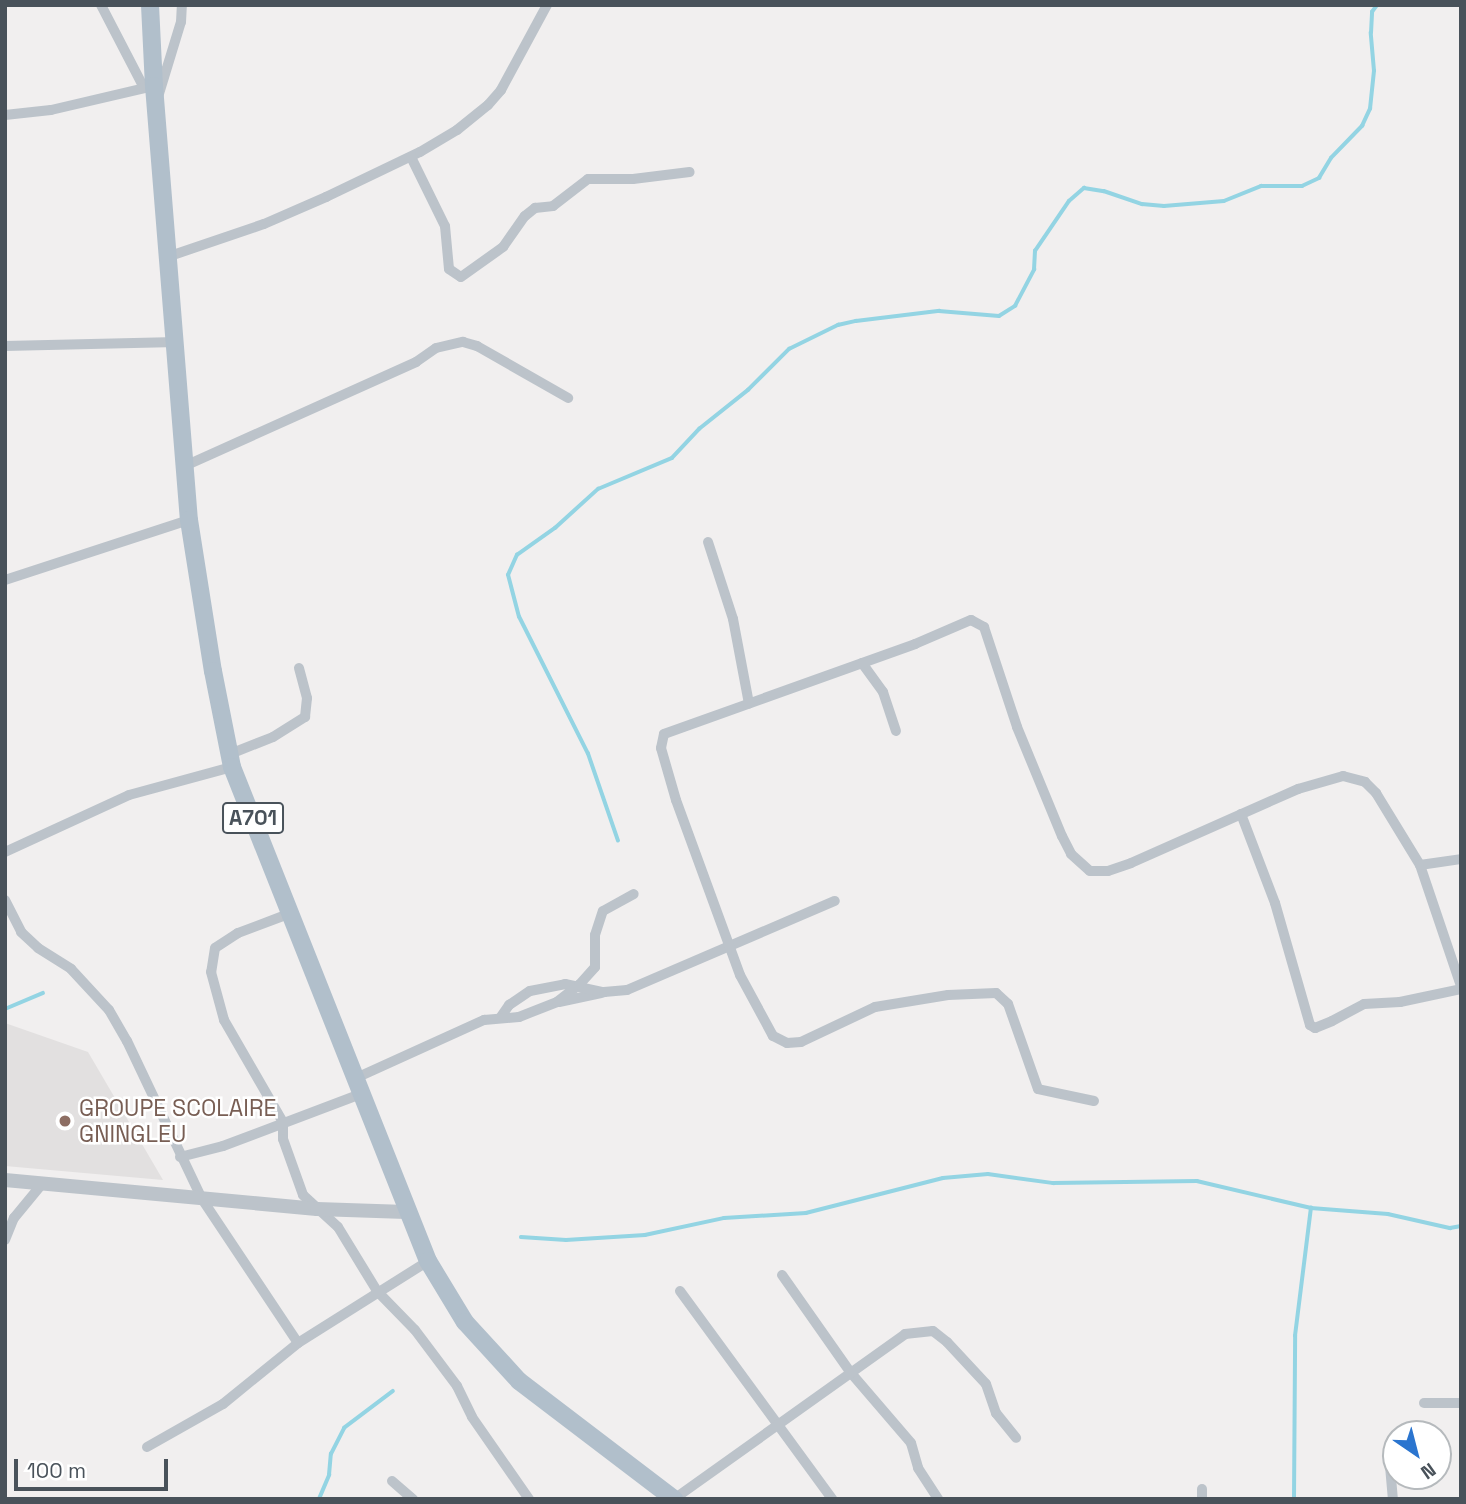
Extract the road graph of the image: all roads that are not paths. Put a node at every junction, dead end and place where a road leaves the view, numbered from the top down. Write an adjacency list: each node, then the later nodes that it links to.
1 (101, 5): 5 (street)
2 (150, 5): 5 (main road, A701)
3 (182, 5): 5 (street)
4 (547, 5): 7 (street)
5 (151, 93): 6 (street); 9 (main road, A701)
6 (5, 115)
7 (411, 157): 8 (street); 9 (street)
8 (690, 172)
9 (170, 256): 10 (main road, A701)
10 (177, 342): 11 (street); 13 (main road, A701)
11 (5, 346)
12 (568, 398): 13 (street)
13 (187, 465): 14 (main road, A701)
14 (189, 520): 16 (street); 21 (main road, A701)
15 (708, 541): 19 (street)
16 (5, 580)
17 (862, 663): 19 (street); 20 (street); 22 (street)
18 (299, 668): 21 (street)
19 (749, 705): 30 (street)
20 (896, 731)
21 (231, 760): 23 (street); 29 (main road, A701)
22 (1241, 814): 25 (street); 32 (street)
23 (5, 852)
24 (1461, 859): 25 (street)
25 (1420, 865): 32 (street)
26 (634, 894): 31 (street)
27 (5, 900): 39 (street)
28 (835, 901): 30 (street)
29 (291, 913): 36 (main road, A701); 38 (street)
30 (730, 947): 33 (street); 37 (street)
31 (579, 985): 33 (street); 34 (street); 35 (street)
32 (1461, 987)
33 (604, 992): 34 (street)
34 (557, 1002): 35 (street)
35 (500, 1018): 36 (street)
36 (359, 1085): 38 (street); 44 (main road, A701)
37 (1094, 1101)
38 (283, 1122): 39 (street); 43 (street)
39 (180, 1157): 42 (street)
40 (5, 1180): 41 (street)
41 (42, 1184): 42 (street); 45 (street)
42 (202, 1199): 43 (street); 50 (street)
43 (317, 1209): 44 (street); 48 (street)
44 (406, 1212): 46 (main road, A701)
45 (5, 1240)
46 (428, 1261): 48 (street); 60 (main road, A701)
47 (782, 1275): 51 (street)
48 (377, 1291): 50 (street); 59 (street)
49 (680, 1291): 54 (street)
50 (298, 1343): 56 (street)
51 (851, 1373): 54 (street); 55 (street); 62 (street)
52 (1424, 1403): 53 (street)
53 (1461, 1403)
54 (777, 1425): 60 (street); 61 (street)
55 (1016, 1438)
56 (147, 1447)
57 (392, 1482): 58 (street)
58 (413, 1499)
59 (528, 1499)
60 (674, 1499)
61 (832, 1499)
62 (938, 1499)

